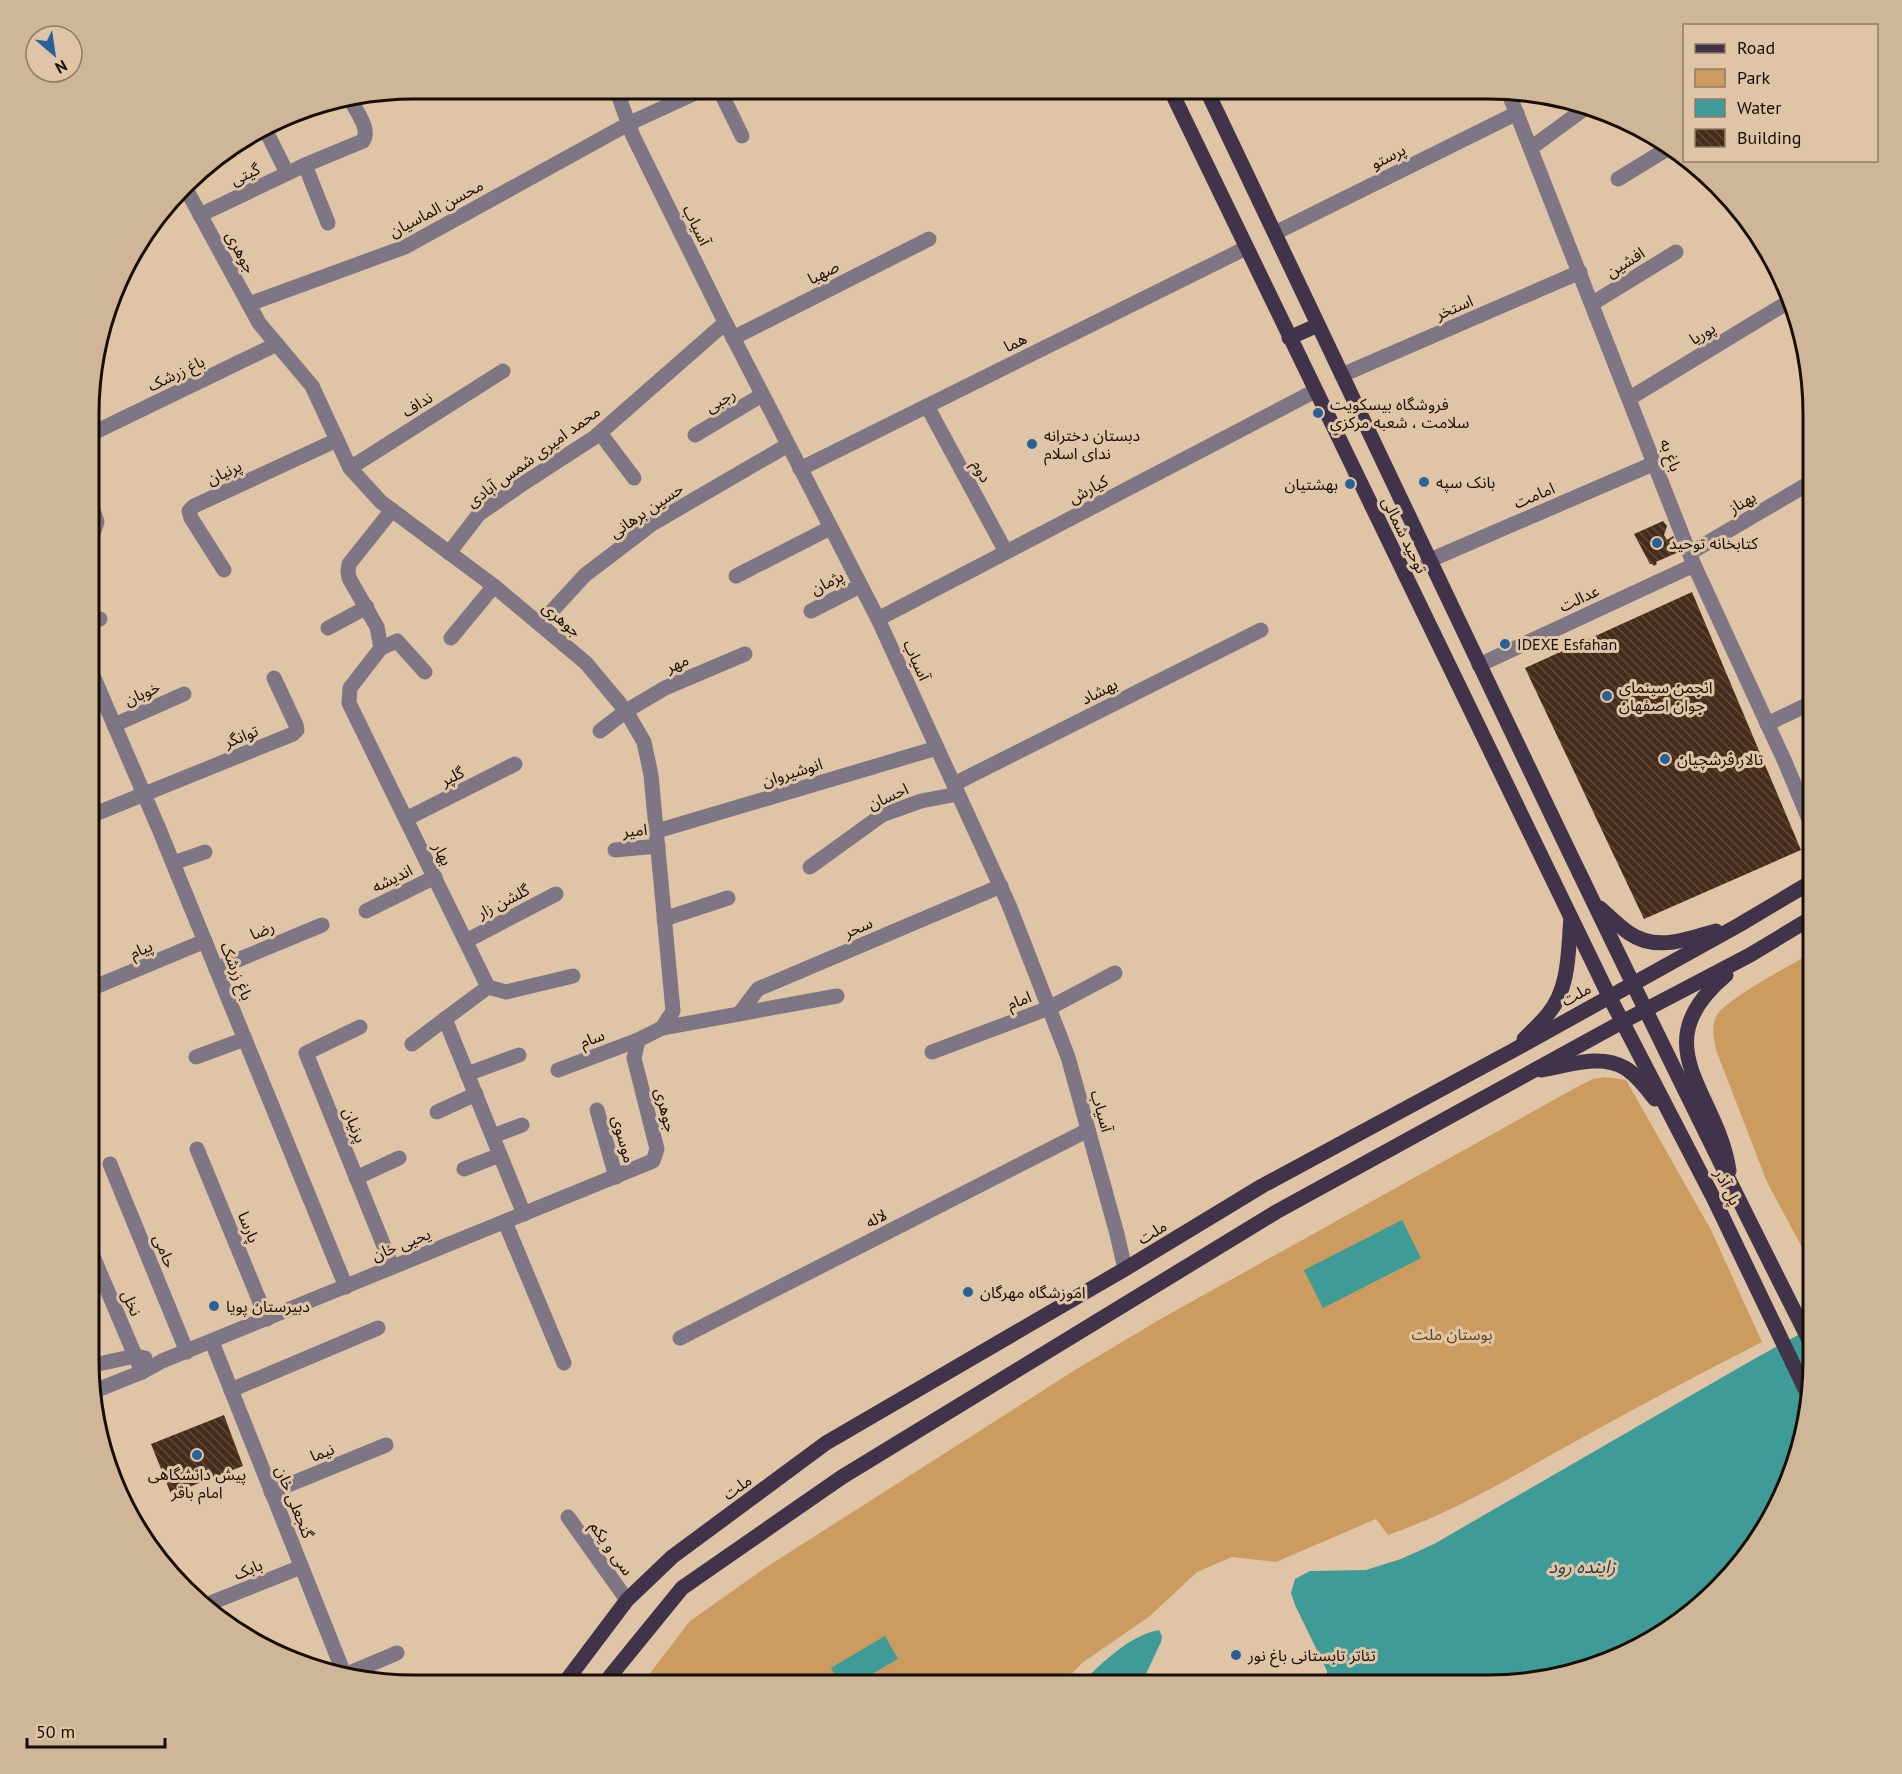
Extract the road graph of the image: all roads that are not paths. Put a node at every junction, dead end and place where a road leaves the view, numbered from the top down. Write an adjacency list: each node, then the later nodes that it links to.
1 (620, 99): 10 (street, آسیاب)
2 (682, 99): 10 (street)
3 (724, 99): 12 (street)
4 (1175, 99): 23 (main road, توحید شمالی)
5 (1211, 99): 21 (main road, توحید شمالی)
6 (1511, 100): 8 (street, باغ به)
7 (353, 105): 15 (street, گیتی)
8 (1516, 112): 13 (street, باغ به); 21 (street, پرستو)
9 (1579, 113): 13 (street)
10 (630, 123): 27 (street, محسن الماسیان); 29 (street, آسیاب)
11 (268, 135): 16 (street)
12 (742, 136)
13 (1531, 148): 25 (street, باغ به)
14 (1663, 152): 17 (street)
15 (305, 165): 16 (street, گیتی); 20 (street)
16 (287, 173): 19 (street, گیتی)
17 (1618, 179)
18 (189, 193): 19 (street, جوهری)
19 (200, 214): 27 (street, جوهری)
20 (328, 223)
21 (1275, 233): 30 (main road, توحید شمالی)
22 (929, 239): 31 (street, صهبا)
23 (1246, 248): 32 (main road, توحید شمالی); 39 (street, هما)
24 (1676, 252): 26 (street, افشین)
25 (1580, 272): 26 (street, باغ به); 35 (street, استخر)
26 (1593, 303): 38 (street, باغ به)
27 (249, 304): 33 (street, جوهری)
28 (1783, 305): 38 (street, پوریا)
29 (725, 323): 31 (street, آسیاب); 41 (street, محمد امیری شمس آبادی)
30 (1318, 325): 32 (main road); 35 (main road, توحید شمالی)
31 (733, 338): 37 (street, آسیاب)
32 (1289, 338): 36 (main road, توحید شمالی)
33 (277, 344): 40 (street, باغ زرشک); 43 (street, جوهری)
34 (503, 371): 46 (street, نداف)
35 (1342, 375): 55 (main road, توحید شمالی)
36 (1315, 391): 52 (street, کیارش); 98 (main road, توحید شمالی)
37 (762, 395): 42 (street, رجبی); 44 (street, آسیاب)
38 (1630, 398): 45 (street, باغ به)
39 (927, 406): 47 (street, هما); 52 (street, دوم)
40 (99, 430)
41 (600, 433): 48 (street); 53 (street, محمد امیری شمس آبادی)
42 (695, 435)
43 (337, 440): 46 (street, جوهری); 56 (street, پرنیان)
44 (788, 445): 47 (street, آسیاب); 63 (street, حسین برهانی)
45 (1655, 463): 54 (street, باغ به); 55 (street, امامت)
46 (350, 468): 50 (street, جوهری)
47 (800, 469): 51 (street, آسیاب)
48 (634, 478)
49 (1803, 487): 54 (street, بهناز)
50 (392, 510): 53 (street, جوهری); 60 (street)
51 (830, 528): 57 (street); 59 (street, آسیاب)
52 (1005, 552): 62 (street, کیارش)
53 (449, 553): 58 (street, جوهری)
54 (1692, 559): 69 (street, عدالت); 76 (street, باغ به)
55 (1428, 561): 69 (main road, توحید شمالی)
56 (224, 570)
57 (736, 576)
58 (494, 586): 63 (street, جوهری); 66 (street)
59 (860, 586): 61 (street, پژمان); 62 (street, آسیاب)
60 (367, 607): 64 (street); 67 (street)
61 (811, 611)
62 (878, 619): 79 (street, آسیاب)
63 (540, 624): 75 (street, جوهری)
64 (328, 628)
65 (1262, 630): 81 (street, بهشاد)
66 (451, 638)
67 (381, 648): 70 (street); 85 (street, بهار)
68 (745, 654): 75 (street, مهر)
69 (1479, 664): 96 (main road, توحید شمالی)
70 (425, 672)
71 (274, 678): 82 (street, توانگر)
72 (99, 690): 77 (street, باغ زرشک)
73 (184, 694): 77 (street, خوبان)
74 (1803, 707): 76 (street)
75 (626, 711): 78 (street, مهر); 86 (street, جوهری)
76 (1767, 724): 83 (street, باغ به)
77 (114, 725): 82 (street, باغ زرشک)
78 (600, 731)
79 (937, 748): 81 (street, آسیاب); 86 (street, انوشیروان)
80 (515, 764): 85 (street, گلپر)
81 (956, 789): 90 (street, احسان); 92 (street, آسیاب)
82 (144, 794): 84 (street, توانگر); 89 (street, باغ زرشک)
83 (1803, 807)
84 (99, 812)
85 (406, 819): 91 (street, بهار)
86 (657, 839): 87 (street, امیر); 99 (street, جوهری)
87 (615, 850)
88 (206, 852): 89 (street)
89 (173, 863): 103 (street, باغ زرشک)
90 (810, 867)
91 (435, 877): 97 (street, اندیشه); 104 (street, بهار)
92 (1001, 886): 114 (street, آسیاب); 116 (street, سحر)
93 (1803, 887): 102 (main road, ملت)
94 (556, 894): 104 (street, گلشن زار)
95 (728, 898): 99 (street)
96 (1595, 904): 102 (main road); 109 (main road, توحید شمالی)
97 (366, 911)
98 (1571, 918): 113 (main road, توحید شمالی); 124 (main road)
99 (664, 919): 120 (street, جوهری)
100 (1803, 923): 105 (main road)
101 (322, 925): 106 (street, رضا)
102 (1739, 925): 109 (main road, ملت)
103 (205, 941): 106 (street, باغ زرشک); 110 (street, پیام)
104 (466, 941): 111 (street, بهار)
105 (1750, 955): 115 (main road); 146 (main road)
106 (216, 969): 121 (street, باغ زرشک)
107 (1115, 973): 114 (street, امام)
108 (573, 976): 111 (street)
109 (1633, 984): 113 (main road, ملت); 115 (main road, پل آذر)
110 (99, 985)
111 (488, 987): 117 (street)
112 (837, 996): 116 (street)
113 (1609, 996): 118 (main road, پل آذر); 124 (main road, ملت)
114 (1049, 1008): 125 (street, امام); 136 (street, آسیاب)
115 (1646, 1009): 118 (main road); 146 (main road, پل آذر)
116 (739, 1014): 120 (street)
117 (445, 1019): 123 (street); 130 (street)
118 (1622, 1022): 129 (main road); 134 (main road, پل آذر)
119 (360, 1028): 145 (street, پرنیان)
120 (662, 1028): 122 (street)
121 (245, 1039): 127 (street); 152 (street, باغ زرشک)
122 (638, 1040): 128 (street, سام); 141 (street, جوهری)
123 (412, 1044)
124 (1512, 1051): 150 (main road, ملت)
125 (932, 1052)
126 (519, 1055): 130 (street)
127 (196, 1057)
128 (558, 1070)
129 (1529, 1072): 134 (main road); 177 (main road)
130 (468, 1074): 131 (street)
131 (476, 1094): 133 (street); 137 (street)
132 (597, 1110): 144 (street, موسوی)
133 (437, 1112)
134 (1674, 1122): 164 (main road, پل آذر)
135 (522, 1125): 137 (street)
136 (1088, 1130): 150 (street, آسیاب); 156 (street, لاله)
137 (493, 1136): 139 (street)
138 (197, 1149): 153 (street, پارسا)
139 (500, 1155): 143 (street); 147 (street)
140 (399, 1158): 145 (street)
141 (653, 1161): 144 (street, یحیی خان)
142 (110, 1164): 158 (street, حامی)
143 (464, 1169)
144 (616, 1177): 147 (street, یحیی خان)
145 (356, 1178): 149 (street, پرنیان)
146 (1731, 1186): 154 (main road, پل آذر)
147 (525, 1214): 148 (street, یحیی خان)
148 (505, 1222): 149 (street, یحیی خان); 161 (street)
149 (392, 1266): 152 (street, یحیی خان)
150 (1125, 1269): 171 (main road, ملت)
151 (99, 1271): 159 (street, نخل)
152 (346, 1287): 153 (street, یحیی خان)
153 (267, 1319): 157 (street, یحیی خان)
154 (1803, 1327)
155 (378, 1328): 166 (street)
156 (680, 1338)
157 (212, 1342): 158 (street, یحیی خان); 166 (street, گنجعلی خان)
158 (187, 1352): 160 (street, یحیی خان)
159 (135, 1356): 160 (street); 162 (street); 163 (street, نخل)
160 (162, 1361): 163 (street, یحیی خان)
161 (564, 1363)
162 (99, 1364)
163 (142, 1372): 165 (street, یحیی خان)
164 (1802, 1382)
165 (101, 1388)
166 (231, 1390): 168 (street, گنجعلی خان)
167 (386, 1445): 168 (street, نیما)
168 (271, 1492): 170 (street, گنجعلی خان)
169 (568, 1517): 171 (street, سی و یکم)
170 (301, 1567): 172 (street, بابک); 174 (street, گنجعلی خان)
171 (627, 1600): 176 (main road, ملت)
172 (212, 1602)
173 (397, 1653): 175 (street)
174 (341, 1666)
175 (359, 1670)
176 (571, 1675)
177 (611, 1675)

